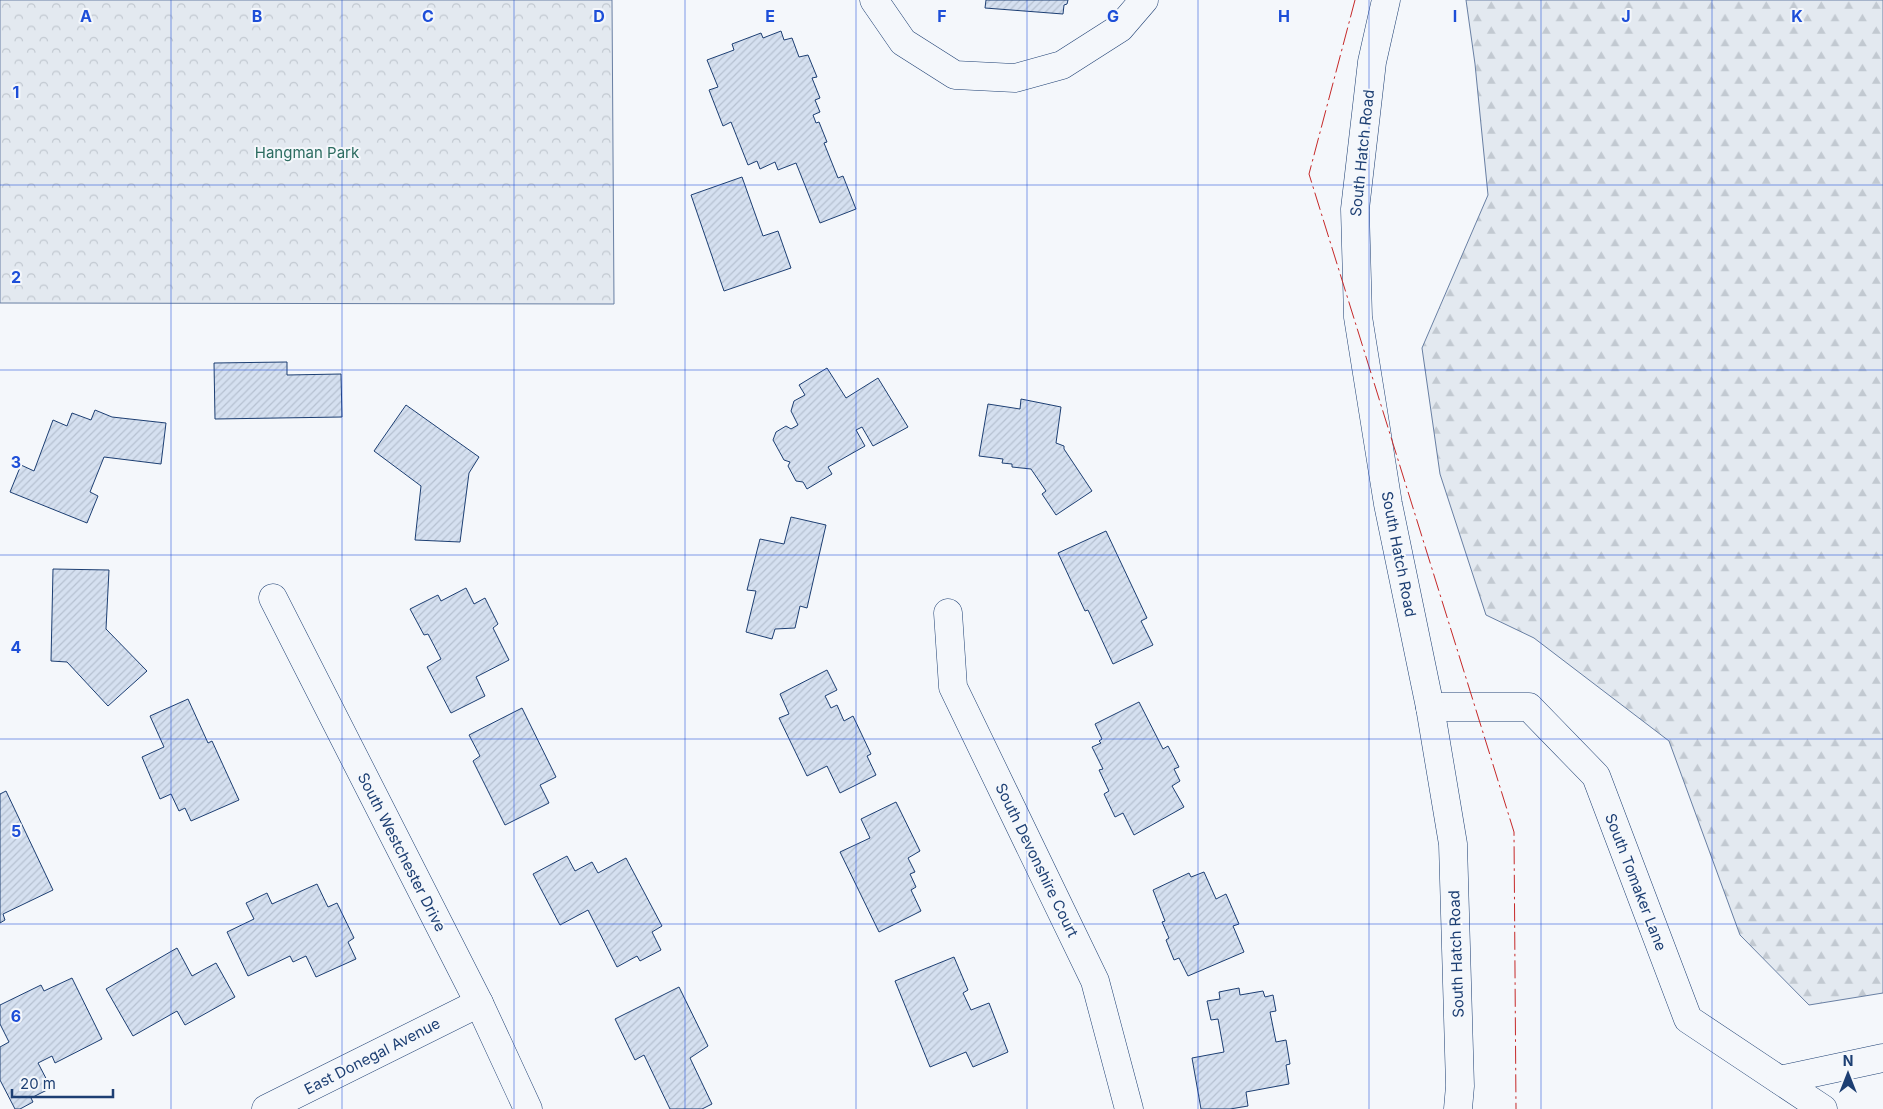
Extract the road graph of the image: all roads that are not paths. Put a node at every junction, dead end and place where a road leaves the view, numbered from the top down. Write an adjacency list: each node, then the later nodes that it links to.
1 (874, 0): 2 (street)
2 (1144, 0)
3 (1386, 0): 6 (street, South Hatch Road)
4 (273, 598): 7 (street, South Westchester Drive)
5 (948, 613): 12 (street, South Devonshire Court)
6 (1430, 707): 9 (street, South Tomaker Lane); 13 (street, South Hatch Road)
7 (479, 1003): 10 (street, East Donegal Avenue); 11 (street, South Westchester Drive)
8 (1883, 1058): 9 (street)
9 (1780, 1080): 14 (street, South Tomaker Lane)
10 (266, 1109)
11 (528, 1109)
12 (1129, 1109)
13 (1458, 1109)
14 (1822, 1109)

